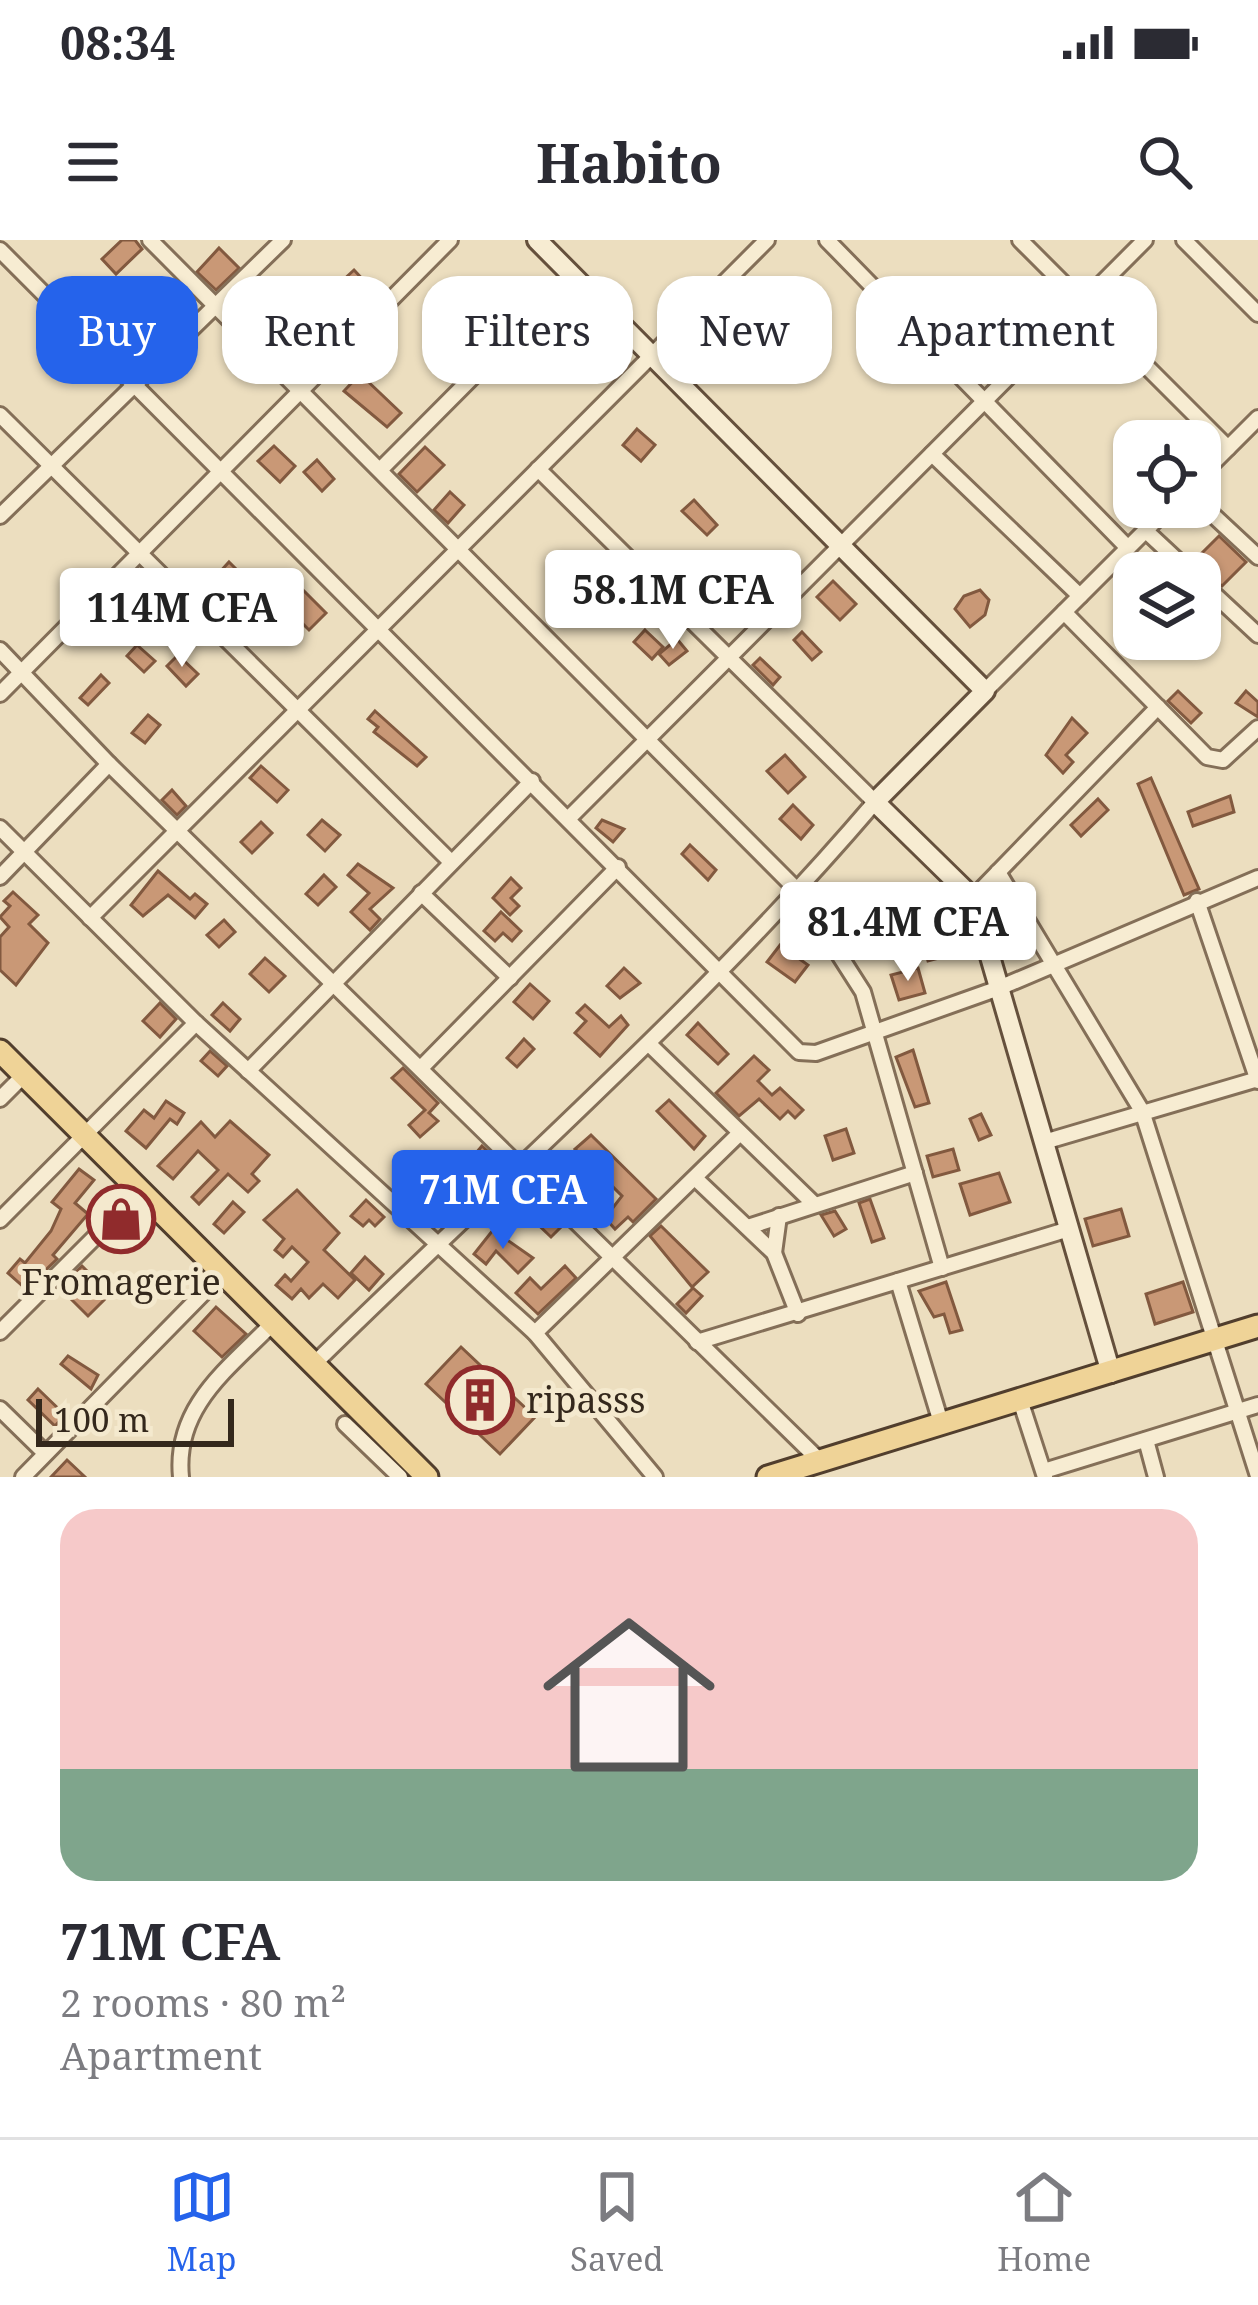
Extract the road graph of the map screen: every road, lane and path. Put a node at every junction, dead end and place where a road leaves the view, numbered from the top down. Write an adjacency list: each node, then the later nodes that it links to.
1 (150, 240): 16 (street)
2 (283, 240): 16 (street)
3 (450, 240): 24 (street)
4 (537, 240): 13 (street)
5 (767, 240): 19 (street)
6 (826, 240): 25 (street)
7 (1020, 240): 14 (street)
8 (1145, 240): 15 (street)
9 (1184, 240): 12 (street)
10 (1208, 240): 12 (street)
11 (0, 250): 23 (street)
12 (1196, 252): 17 (street)
13 (573, 276)
14 (1057, 276)
15 (1109, 276)
16 (215, 306): 23 (street); 24 (street)
17 (1258, 314)
18 (633, 336): 19 (street)
19 (652, 355): 32 (street); 39 (street)
20 (1157, 377): 28 (street)
21 (466, 384): 33 (street)
22 (1002, 384): 25 (street)
23 (135, 385): 31 (street); 34 (street)
24 (300, 391): 33 (street); 34 (street)
25 (985, 401): 29 (street); 40 (street)
26 (0, 415): 31 (street)
27 (1258, 418): 28 (street)
28 (1228, 448): 30 (street)
29 (932, 454): 39 (street); 45 (street)
30 (1221, 455)
31 (52, 466): 35 (street); 43 (street)
32 (538, 469): 41 (street); 51 (street)
33 (380, 470): 41 (street)
34 (221, 471): 43 (street); 48 (street)
35 (4, 506)
36 (1221, 522): 44 (street)
37 (1149, 528): 38 (street)
38 (1146, 531): 40 (street); 42 (street)
39 (841, 545): 51 (street); 53 (street)
40 (1128, 548): 45 (street)
41 (458, 549): 48 (street); 58 (street)
42 (1168, 552)
43 (140, 553): 52 (street); 56 (street)
44 (1258, 556)
45 (1080, 596): 47 (street)
46 (1221, 601): 49 (street)
47 (1064, 612): 53 (street); 55 (street)
48 (379, 628): 56 (street); 60 (street)
49 (1258, 635)
50 (0, 650): 52 (street)
51 (729, 658): 58 (street); 61 (street)
52 (22, 672): 54 (street); 59 (street)
53 (985, 691): 61 (street)
54 (0, 694)
55 (1158, 707): 57 (street); 68 (street)
56 (298, 710): 64 (street); 66 (street)
57 (1258, 728)
58 (648, 739): 62 (street); 71 (street)
59 (109, 764): 64 (street); 65 (street)
60 (532, 781): 62 (street); 66 (street)
61 (875, 802): 71 (street); 73 (street)
62 (569, 818): 67 (street)
63 (0, 828): 65 (street)
64 (180, 829): 75 (street); 79 (street)
65 (24, 852): 69 (street); 75 (street)
66 (451, 862): 72 (street)
67 (619, 867): 77 (street); 78 (street)
68 (998, 872): 73 (street); 76 (street)
69 (0, 877)
70 (1258, 878): 74 (street)
71 (799, 892): 77 (street); 82 (street)
72 (421, 893): 78 (street); 79 (street)
73 (973, 898): 80 (street)
74 (1197, 901): 76 (street); 88 (street)
75 (90, 918): 81 (street)
76 (1054, 964): 80 (street); 90 (street)
77 (721, 969): 82 (street); 83 (street)
78 (509, 978): 85 (street)
79 (334, 982): 85 (street); 86 (street)
80 (999, 988): 82 (street); 93 (street)
81 (196, 1023): 86 (street); 92 (street)
82 (874, 1031): 95 (street)
83 (649, 1044): 91 (street); 94 (street)
84 (0, 1052): 87 (main road)
85 (421, 1068): 94 (street)
86 (248, 1071): 103 (street)
87 (24, 1075): 89 (street); 92 (main road)
88 (1258, 1079): 90 (street)
89 (0, 1100)
90 (1142, 1112): 93 (street); 115 (street)
91 (740, 1133): 96 (street); 98 (street)
92 (84, 1135): 97 (main road); 100 (street)
93 (1044, 1142): 102 (street)
94 (521, 1168): 103 (street); 105 (street)
95 (914, 1173): 98 (street); 106 (street)
96 (695, 1178): 101 (street); 105 (street)
97 (140, 1192): 107 (main road); 112 (street)
98 (815, 1205): 99 (street)
99 (779, 1216): 101 (street); 104 (street)
100 (0, 1220)
101 (748, 1228): 104 (street)
102 (1069, 1229): 106 (street); 117 (street)
103 (436, 1244): 113 (street); 116 (street)
104 (775, 1253): 109 (street)
105 (614, 1260): 113 (street); 114 (street)
106 (942, 1268): 108 (street)
107 (222, 1274): 110 (main road); 125 (street)
108 (898, 1281): 109 (street); 123 (street)
109 (798, 1314): 114 (street)
110 (273, 1323): 116 (main road); 131 (street)
111 (1258, 1326): 115 (main road)
112 (0, 1332)
113 (535, 1333): 129 (street)
114 (697, 1342): 126 (street)
115 (1212, 1342): 117 (main road); 121 (street)
116 (314, 1364): 133 (main road)
117 (1111, 1373): 118 (main road)
118 (1020, 1400): 123 (main road); 127 (street)
119 (1258, 1405): 121 (street)
120 (0, 1408): 125 (street)
121 (1237, 1412): 124 (street); 130 (street)
122 (345, 1424): 132 (street)
123 (942, 1426): 126 (main road)
124 (1146, 1440): 127 (street); 135 (street)
125 (45, 1453): 128 (street)
126 (820, 1461): 134 (main road)
127 (1045, 1474)
128 (27, 1475)
129 (654, 1476)
130 (1258, 1476)
131 (181, 1477)
132 (400, 1477)
133 (427, 1477)
134 (768, 1477)
135 (1156, 1477)

